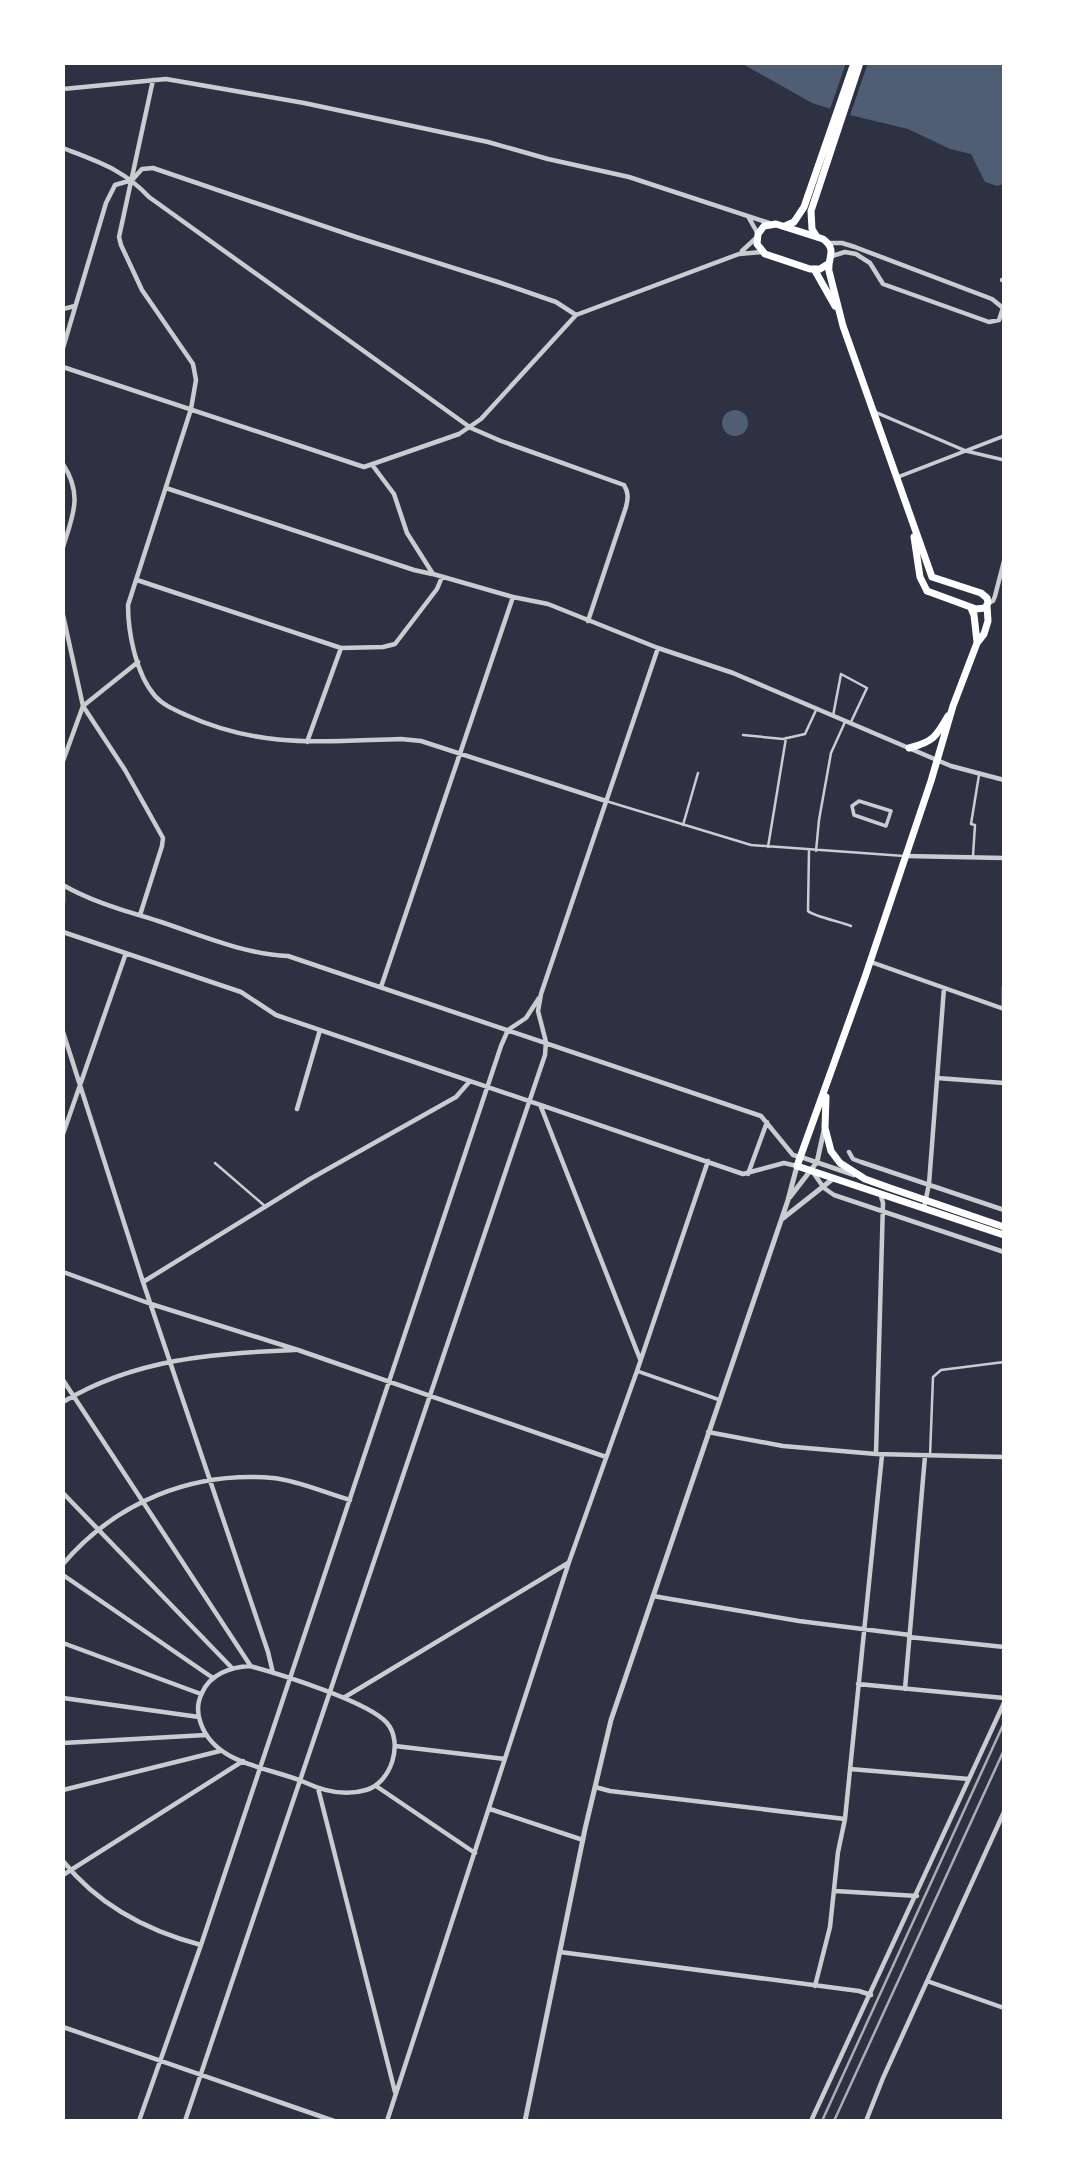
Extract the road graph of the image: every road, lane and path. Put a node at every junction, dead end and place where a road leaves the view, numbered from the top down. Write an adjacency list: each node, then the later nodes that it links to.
1 (854, 63): 5 (main road)
2 (860, 63): 5 (main road)
3 (153, 79): 4 (street); 7 (street); 8 (street)
4 (63, 89)
5 (833, 136): 10 (main road); 12 (main road)
6 (63, 148): 7 (street)
7 (133, 179): 19 (street); 21 (street); 25 (street); 27 (street)
8 (748, 217): 9 (street); 11 (street)
9 (770, 223): 10 (main road); 11 (main road)
10 (784, 226): 12 (main road)
11 (757, 236): 14 (main road); 15 (street)
12 (817, 237): 13 (main road)
13 (829, 243): 16 (main road); 16 (street)
14 (763, 252): 15 (street); 18 (main road)
15 (739, 254): 21 (street)
16 (832, 256): 17 (main road)
17 (828, 264): 18 (main road); 22 (main road)
18 (814, 269): 22 (main road)
19 (75, 306): 20 (street); 23 (street)
20 (63, 309)
21 (576, 315): 27 (street)
22 (843, 326): 26 (main road)
23 (63, 348)
24 (63, 367): 25 (street)
25 (191, 409): 32 (street); 34 (street)
26 (873, 411): 29 (street); 33 (main road)
27 (471, 428): 32 (street); 49 (street)
28 (1004, 436): 29 (street)
29 (966, 451): 30 (street); 33 (street)
30 (1004, 460)
31 (63, 464): 36 (street)
32 (373, 466): 38 (street)
33 (897, 477): 35 (main road)
34 (166, 488): 38 (street); 41 (street)
35 (913, 525): 40 (main road); 43 (main road)
36 (63, 547)
37 (1004, 561): 42 (street)
38 (433, 574): 39 (street)
39 (442, 577): 45 (street); 51 (street)
40 (932, 578): 43 (main road); 44 (main road)
41 (137, 580): 51 (street); 53 (street)
42 (996, 586): 44 (street); 46 (street)
43 (927, 591): 47 (main road)
44 (984, 595): 46 (main road)
45 (513, 597): 49 (street); 63 (street)
46 (987, 604): 47 (main road); 50 (main road)
47 (971, 608): 50 (main road)
48 (63, 615): 54 (street)
49 (588, 621): 52 (street)
50 (978, 643): 55 (main road)
51 (341, 648): 61 (street)
52 (658, 648): 56 (street); 69 (street)
53 (138, 662): 54 (street); 61 (street)
54 (83, 706): 64 (street); 80 (street)
55 (953, 706): 62 (main road); 65 (main road)
56 (817, 708): 57 (street); 60 (lane)
57 (832, 716): 58 (street); 58 (lane)
58 (847, 723): 62 (street); 74 (lane)
59 (743, 735): 60 (lane)
60 (786, 738): 72 (lane)
61 (307, 742): 63 (street)
62 (909, 748): 65 (street)
63 (460, 753): 69 (street); 85 (street)
64 (63, 761)
65 (938, 761): 67 (street); 75 (main road)
66 (698, 773): 71 (lane)
67 (979, 775): 68 (street); 76 (lane)
68 (1004, 780)
69 (606, 801): 71 (lane); 88 (street)
70 (891, 811): 70 (street)
71 (683, 825): 72 (lane)
72 (768, 847): 73 (lane)
73 (809, 850): 74 (lane); 81 (lane)
74 (816, 850): 75 (lane)
75 (905, 856): 76 (street); 84 (main road)
76 (973, 856): 77 (street)
77 (1004, 858)
78 (63, 885): 79 (street); 80 (street)
79 (63, 902)
80 (140, 915): 85 (street)
81 (851, 926)
82 (63, 932): 83 (street)
83 (126, 953): 90 (street); 97 (street)
84 (870, 961): 87 (street); 99 (main road)
85 (381, 986): 91 (street)
86 (1004, 987): 89 (street)
87 (944, 988): 89 (street); 94 (street)
88 (541, 994): 91 (street); 93 (street)
89 (1004, 1007)
90 (320, 1030): 95 (street); 102 (street)
91 (508, 1030): 93 (street); 98 (street)
92 (63, 1032): 97 (street)
93 (546, 1042): 100 (street); 103 (street)
94 (937, 1078): 96 (street); 116 (street)
95 (470, 1081): 98 (street); 121 (street)
96 (1004, 1083)
97 (80, 1084): 105 (street); 129 (street)
98 (488, 1087): 100 (street); 137 (street)
99 (826, 1089): 104 (main road); 107 (main road)
100 (529, 1101): 101 (street); 138 (street)
101 (541, 1106): 108 (street); 132 (street)
102 (297, 1109)
103 (767, 1122): 107 (street); 113 (street)
104 (825, 1128): 110 (street); 115 (main road)
105 (63, 1134)
106 (849, 1152): 116 (street)
107 (801, 1157): 110 (street); 111 (main road)
108 (708, 1161): 113 (street); 132 (street)
109 (215, 1163): 121 (lane)
110 (817, 1163): 112 (street); 115 (street)
111 (797, 1166): 112 (main road); 113 (street); 119 (street)
112 (811, 1171): 114 (main road); 117 (street); 119 (street)
113 (747, 1175)
114 (834, 1178): 117 (street); 118 (main road)
115 (865, 1179): 120 (main road)
116 (929, 1184): 120 (street); 123 (street)
117 (824, 1188): 122 (street); 124 (street)
118 (880, 1193): 120 (main road); 122 (street)
119 (788, 1200): 124 (street)
120 (925, 1204): 125 (main road); 126 (main road)
121 (266, 1207): 129 (street)
122 (882, 1210): 127 (street); 143 (street)
123 (1004, 1210)
124 (780, 1222): 140 (street)
125 (1004, 1227)
126 (1004, 1235)
127 (1004, 1252)
128 (63, 1272): 130 (street)
129 (143, 1282): 130 (street)
130 (151, 1304): 131 (street); 133 (street)
131 (298, 1350): 133 (street); 137 (street)
132 (640, 1360): 135 (street)
133 (171, 1362): 139 (street); 147 (street)
134 (1004, 1362): 144 (lane)
135 (637, 1371): 140 (street); 145 (street)
136 (63, 1380): 139 (street)
137 (390, 1382): 138 (street); 149 (street)
138 (429, 1395): 145 (street); 167 (street)
139 (73, 1396): 141 (street); 150 (street)
140 (720, 1400): 142 (street)
141 (63, 1402)
142 (708, 1432): 143 (street); 155 (street)
143 (879, 1455): 144 (street); 156 (street)
144 (927, 1456): 146 (street); 157 (street)
145 (606, 1457): 152 (street)
146 (1004, 1457)
147 (210, 1479): 149 (street); 150 (street); 162 (street)
148 (63, 1493): 151 (street)
149 (350, 1500): 164 (street)
150 (141, 1501): 151 (street); 160 (street)
151 (98, 1529): 153 (street); 161 (street)
152 (569, 1562): 170 (street); 177 (street)
153 (63, 1564)
154 (63, 1575): 163 (street)
155 (652, 1596): 156 (street); 185 (street)
156 (864, 1630): 157 (street); 165 (street)
157 (909, 1636): 159 (street); 166 (street)
158 (63, 1643): 168 (street)
159 (1004, 1647)
160 (250, 1666): 161 (street); 162 (street)
161 (232, 1668): 163 (street)
162 (273, 1673): 164 (street)
163 (214, 1678): 168 (street)
164 (289, 1679): 167 (street); 179 (street)
165 (858, 1684): 166 (street); 180 (street)
166 (905, 1689): 171 (street)
167 (329, 1693): 170 (street); 182 (street)
168 (201, 1694): 172 (street)
169 (63, 1698): 172 (street)
170 (344, 1698): 175 (street)
171 (1004, 1700): 181 (street)
172 (199, 1717): 173 (street)
173 (206, 1735): 174 (street); 176 (street)
174 (63, 1743)
175 (395, 1746): 177 (street); 183 (street)
176 (220, 1751): 178 (street); 186 (street)
177 (505, 1759): 187 (street)
178 (243, 1762): 179 (street); 193 (street)
179 (260, 1767): 182 (street); 197 (street)
180 (850, 1769): 181 (street); 189 (street)
181 (969, 1779): 196 (street)
182 (299, 1780): 184 (street); 205 (street)
183 (376, 1786): 184 (street); 191 (street)
184 (318, 1787): 206 (street)
185 (595, 1787): 189 (street); 190 (street)
186 (63, 1790)
187 (490, 1809): 190 (street); 191 (street)
188 (1004, 1812): 199 (street)
189 (845, 1819): 195 (street)
190 (583, 1840): 198 (street)
191 (475, 1853): 206 (street)
192 (63, 1861): 193 (street)
193 (70, 1870): 194 (street); 197 (street)
194 (63, 1875)
195 (835, 1891): 196 (street); 200 (street)
196 (917, 1896): 201 (street)
197 (201, 1945): 204 (street)
198 (560, 1952): 200 (street); 211 (street)
199 (927, 1981): 202 (street); 213 (street)
200 (815, 1986): 201 (street)
201 (871, 1994): 212 (street)
202 (1004, 2008)
203 (63, 2027): 204 (street)
204 (159, 2061): 205 (street); 207 (street)
205 (201, 2074): 208 (street); 209 (street)
206 (395, 2093): 210 (street)
207 (139, 2121)
208 (185, 2121)
209 (334, 2121)
210 (387, 2121)
211 (525, 2121)
212 (811, 2121)
213 (866, 2121)

